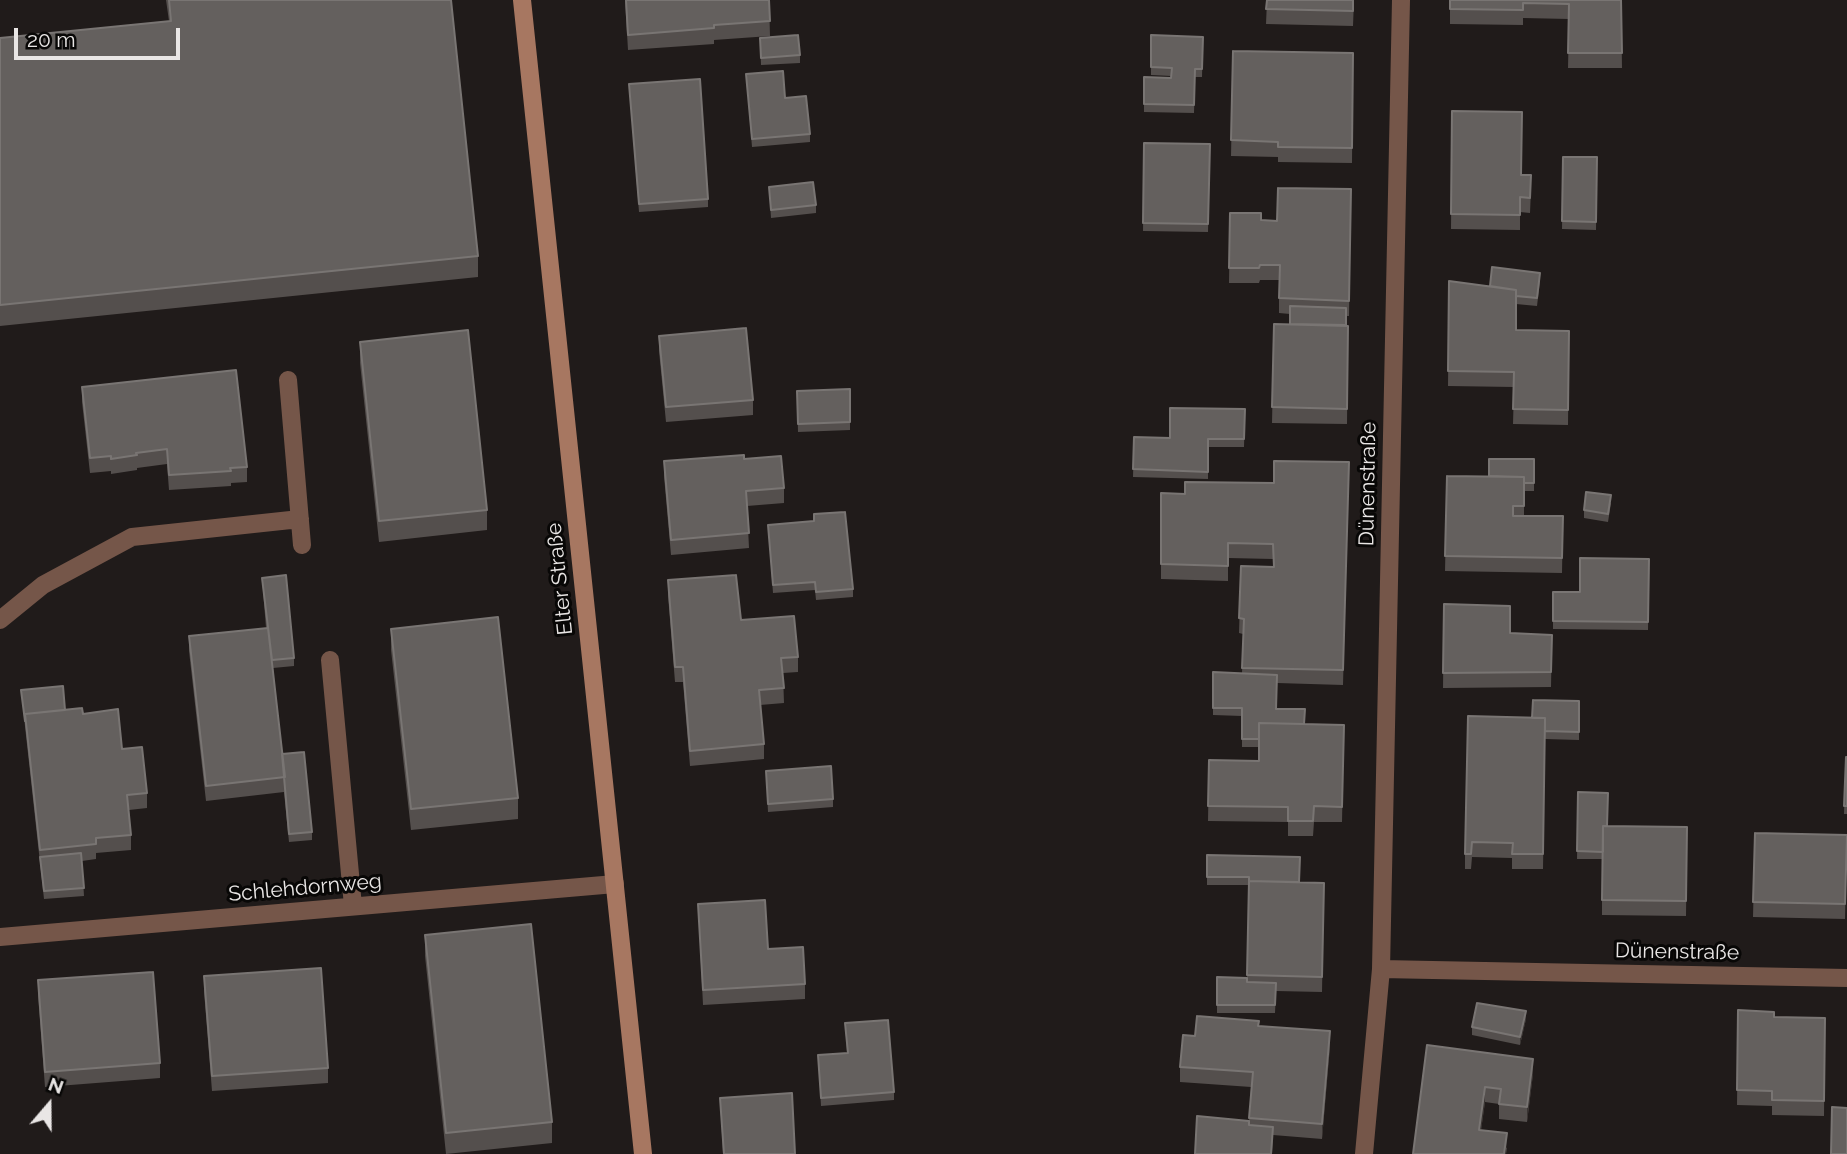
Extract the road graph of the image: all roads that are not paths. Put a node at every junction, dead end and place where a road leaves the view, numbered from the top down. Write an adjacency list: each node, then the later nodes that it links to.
1 (522, 0): 8 (main road, Elter Straße)
2 (1401, 0): 11 (street, Dünenstraße)
3 (288, 380): 4 (street)
4 (300, 519): 5 (street); 6 (street)
5 (302, 545)
6 (0, 620)
7 (330, 660): 9 (street)
8 (615, 884): 9 (street, Schlehdornweg); 13 (main road, Elter Straße)
9 (353, 906): 10 (street, Schlehdornweg)
10 (0, 937)
11 (1381, 969): 12 (street, Dünenstraße); 14 (street, Dünenstraße)
12 (1847, 978)
13 (643, 1154)
14 (1364, 1154)

